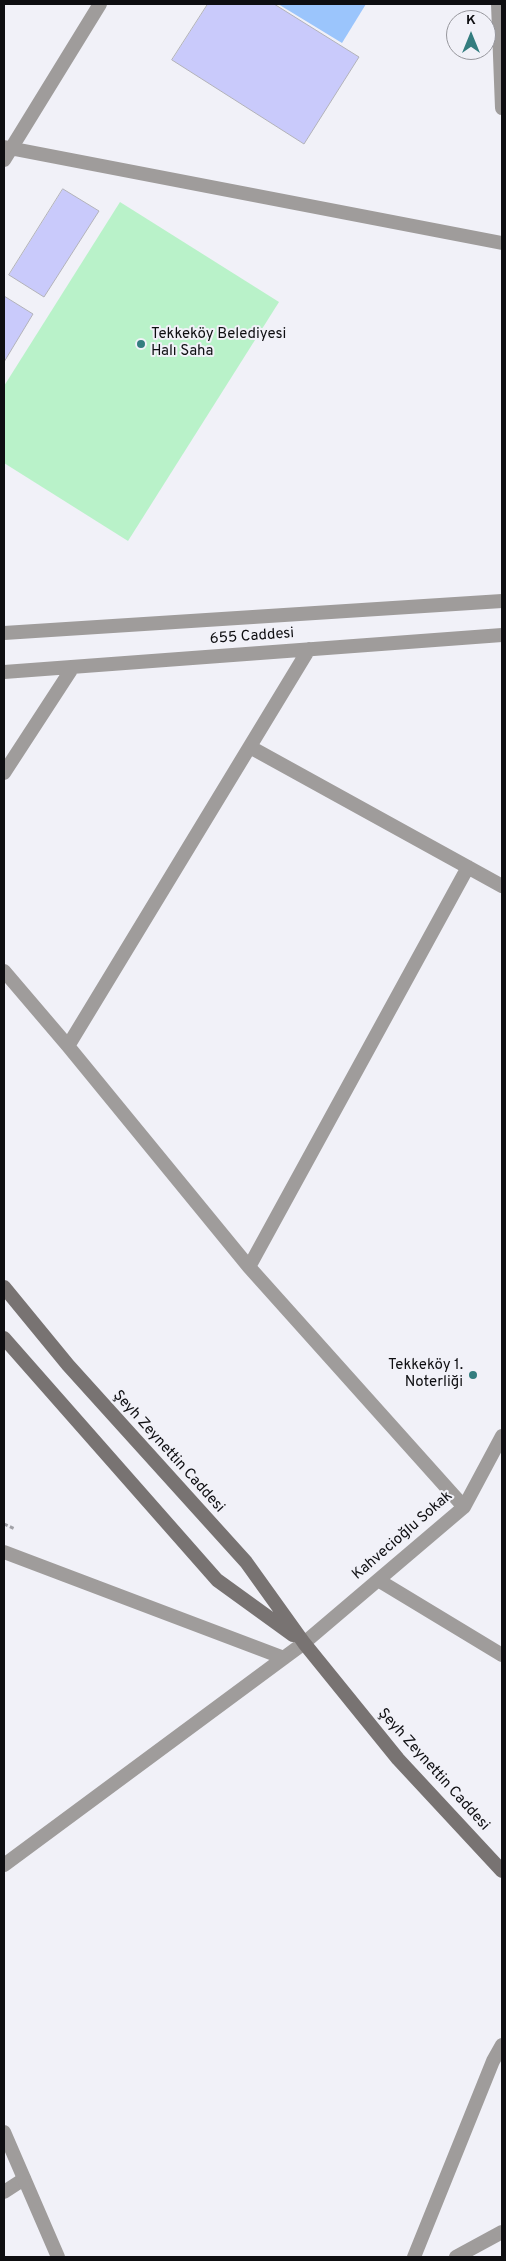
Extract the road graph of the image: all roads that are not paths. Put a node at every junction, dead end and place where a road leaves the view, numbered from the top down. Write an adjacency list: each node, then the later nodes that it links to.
1 (100, 4): 4 (street)
2 (498, 4): 3 (street)
3 (502, 108)
4 (7, 147): 5 (street); 6 (street)
5 (4, 160)
6 (502, 243)
7 (502, 601): 8 (street, 655 Caddesi)
8 (4, 633)
9 (502, 635): 10 (street, 655 Caddesi)
10 (309, 649): 11 (street, 655 Caddesi); 13 (street)
11 (73, 667): 12 (street, 655 Caddesi); 14 (street)
12 (4, 672)
13 (250, 747): 15 (street); 18 (street)
14 (4, 773)
15 (468, 867): 16 (street); 19 (street)
16 (502, 886)
17 (4, 971): 18 (street)
18 (68, 1046): 19 (street)
19 (249, 1267): 23 (street)
20 (4, 1287): 26 (main road, Şeyh Zeynettin Caddesi)
21 (4, 1338): 26 (main road, Şeyh Zeynettin Caddesi)
22 (502, 1436): 23 (street, Kahvecioğlu Sokak)
23 (464, 1507): 25 (street, Kahvecioğlu Sokak)
24 (4, 1552): 28 (street)
25 (378, 1580): 26 (street, Kahvecioğlu Sokak); 27 (street)
26 (304, 1643): 28 (street, Kahvecioğlu Sokak); 30 (main road, Şeyh Zeynettin Caddesi)
27 (502, 1655)
28 (284, 1658): 29 (street, Kahvecioğlu Sokak)
29 (4, 1865)
30 (502, 1871)
31 (502, 2045): 37 (street)
32 (4, 2132): 33 (street)
33 (24, 2179): 34 (street); 36 (street)
34 (4, 2192)
35 (502, 2232): 38 (street)
36 (58, 2257)
37 (414, 2257)
38 (456, 2257)

